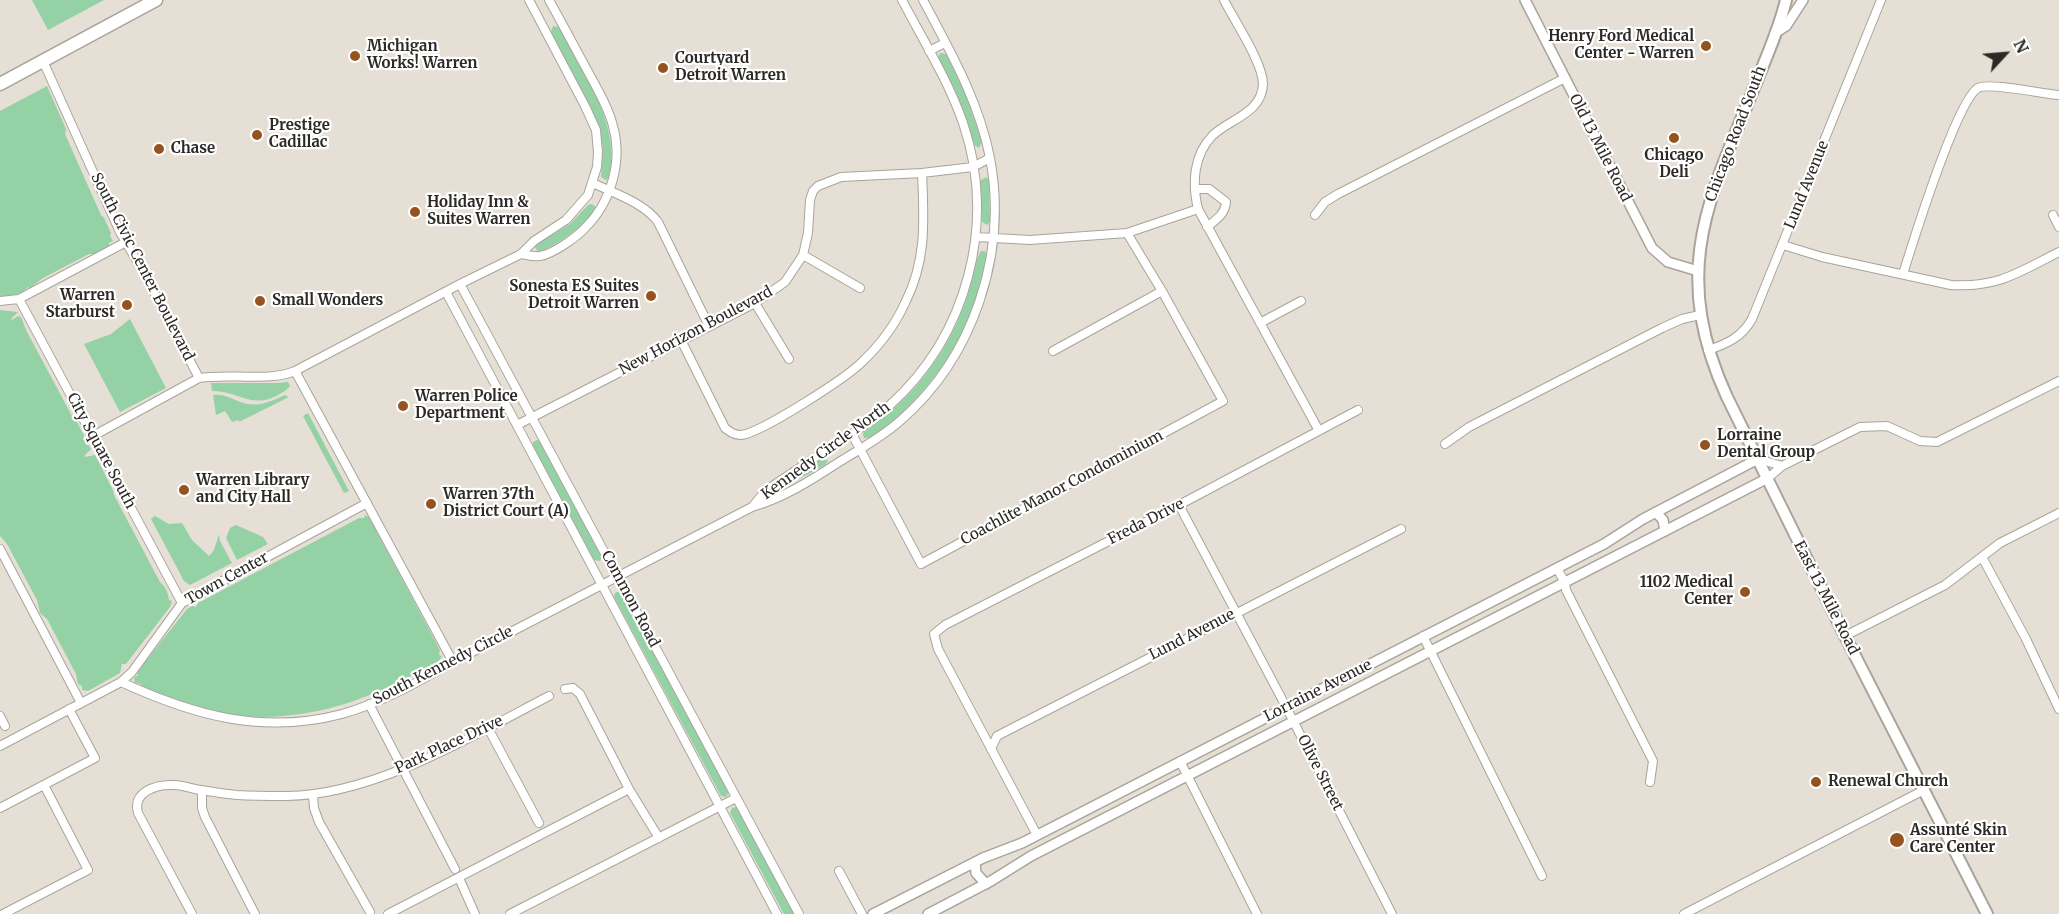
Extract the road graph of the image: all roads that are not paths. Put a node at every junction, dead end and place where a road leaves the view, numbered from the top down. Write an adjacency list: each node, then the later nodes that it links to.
1 (156, 0): 14 (main road)
2 (529, 0): 21 (street)
3 (549, 0): 23 (street)
4 (923, 0): 12 (street, Kennedy Circle North)
5 (1224, 0): 22 (street)
6 (1525, 0): 15 (street, Old 13 Mile Road)
7 (1786, 0): 11 (main road, Chicago Road South)
8 (1803, 0): 11 (street)
9 (1881, 0): 33 (street, Lund Avenue)
10 (904, 1): 13 (street, Kennedy Circle North)
11 (1775, 33): 37 (main road, Chicago Road South)
12 (945, 43): 13 (street); 18 (street, Kennedy Circle North)
13 (929, 51): 19 (street, Kennedy Circle North)
14 (43, 61): 16 (main road); 32 (street, South Civic Center Boulevard)
15 (1565, 78): 25 (street); 37 (street, Old 13 Mile Road)
16 (0, 84)
17 (2059, 95): 38 (street)
18 (990, 158): 19 (street, New Horizon Boulevard); 31 (street, Kennedy Circle North)
19 (973, 167): 20 (street, New Horizon Boulevard); 30 (street, Kennedy Circle North)
20 (922, 174): 36 (street, New Horizon Boulevard); 50 (street)
21 (593, 183): 23 (street); 35 (street)
22 (1195, 189): 24 (street); 27 (street)
23 (609, 191): 35 (street); 49 (street)
24 (1198, 210): 27 (street); 29 (street)
25 (1315, 215)
26 (2053, 215): 28 (street)
27 (1207, 227): 48 (street)
28 (2059, 227)
29 (1127, 233): 31 (street); 41 (street, Coachlite Manor Condominium)
30 (976, 237): 31 (street); 61 (street, Kennedy Circle North)
31 (993, 239): 64 (street, Kennedy Circle North)
32 (126, 242): 43 (street); 55 (street, South Civic Center Boulevard)
33 (1783, 245): 38 (street); 51 (street, Lund Avenue)
34 (2059, 252): 38 (street)
35 (522, 254): 39 (street, South Civic Center Boulevard)
36 (803, 255): 40 (street); 46 (street, New Horizon Boulevard)
37 (1698, 272): 47 (main road, East 13 Mile Road)
38 (1903, 274)
39 (460, 284): 42 (street, South Civic Center Boulevard); 58 (street, Common Road)
40 (860, 288)
41 (1162, 291): 52 (street); 64 (street, Coachlite Manor Condominium)
42 (446, 292): 54 (street, South Civic Center Boulevard); 59 (street, Common Road)
43 (20, 299): 44 (street); 62 (street, City Square South)
44 (0, 301)
45 (1301, 301): 48 (street)
46 (755, 303): 49 (street, New Horizon Boulevard); 53 (street)
47 (1700, 315): 51 (main road, East 13 Mile Road); 63 (street)
48 (1260, 323): 60 (street)
49 (709, 326): 50 (street, New Horizon Boulevard)
50 (681, 340): 58 (street, New Horizon Boulevard)
51 (1708, 350): 65 (main road, East 13 Mile Road)
52 (1053, 351)
53 (789, 359)
54 (295, 370): 55 (street, South Civic Center Boulevard); 68 (street)
55 (199, 378): 62 (street)
56 (2059, 381): 66 (street)
57 (1358, 410): 60 (street, Freda Drive)
58 (531, 417): 59 (street, New Horizon Boulevard); 78 (street, Common Road)
59 (517, 425): 80 (street, Common Road)
60 (1318, 429): 69 (street, Freda Drive)
61 (852, 434): 64 (street, Coachlite Manor Condominium); 70 (street, Kennedy Circle North)
62 (93, 436): 81 (street, City Square South)
63 (1445, 444)
64 (861, 449): 70 (street, Kennedy Circle North)
65 (1758, 459): 66 (street); 67 (main road, East 13 Mile Road); 71 (street, Lorraine Avenue)
66 (1782, 466): 67 (street)
67 (1768, 478): 74 (street, Lorraine Avenue); 84 (main road, East 13 Mile Road)
68 (367, 503): 81 (street, Town Center); 86 (street)
69 (1179, 505): 82 (street, Olive Street); 100 (street, Freda Drive)
70 (752, 507): 78 (street, Kennedy Circle North)
71 (1656, 512): 74 (street); 77 (street, Lorraine Avenue)
72 (2059, 513): 76 (street)
73 (1401, 529): 82 (street, Lund Avenue)
74 (1665, 531): 79 (street, Lorraine Avenue)
75 (0, 549): 90 (street)
76 (1982, 557): 84 (street); 94 (street)
77 (1557, 568): 79 (street); 83 (street, Lorraine Avenue)
78 (618, 576): 80 (street, South Kennedy Circle); 110 (street, Common Road)
79 (1565, 583): 85 (street, Lorraine Avenue); 104 (street)
80 (602, 585): 86 (street, South Kennedy Circle); 111 (street, Common Road)
81 (182, 603): 87 (street, Town Center)
82 (1236, 613): 92 (street, Olive Street); 100 (street, Lund Avenue)
83 (1423, 636): 85 (street); 92 (street, Lorraine Avenue)
84 (1845, 636): 108 (main road, East 13 Mile Road)
85 (1431, 651): 96 (street, Lorraine Avenue); 119 (street)
86 (453, 662): 91 (street, South Kennedy Circle)
87 (121, 682): 90 (street, Town Center); 91 (street, South Kennedy Circle)
88 (565, 689): 106 (street)
89 (549, 696): 98 (street, Park Place Drive)
90 (81, 703): 93 (street, Town Center)
91 (369, 704): 102 (street)
92 (1286, 707): 96 (street, Olive Street); 101 (street, Lorraine Avenue)
93 (69, 709): 99 (street, Town Center); 105 (street)
94 (2059, 709)
95 (0, 716): 97 (street)
96 (1294, 722): 103 (street, Lorraine Avenue); 135 (street, Olive Street)
97 (5, 726)
98 (488, 728): 102 (street, Park Place Drive); 113 (street)
99 (0, 746)
100 (991, 749): 114 (street)
101 (1180, 761): 103 (street); 114 (street, Lorraine Avenue)
102 (403, 770): 109 (street, Park Place Drive); 117 (street)
103 (1188, 776): 121 (street, Lorraine Avenue); 134 (street)
104 (1650, 782)
105 (44, 785): 112 (street); 123 (street)
106 (629, 789): 115 (street); 120 (street)
107 (202, 790): 109 (street, Park Place Drive); 124 (street, Park Place Drive); 125 (street)
108 (1924, 790): 136 (street); 137 (main road, East 13 Mile Road)
109 (313, 795): 122 (street)
110 (736, 798): 111 (street); 130 (street, Common Road)
111 (720, 806): 115 (street); 129 (street, Common Road)
112 (0, 808)
113 (539, 823)
114 (1037, 835): 116 (street, Lorraine Avenue)
115 (659, 838): 128 (street)
116 (975, 862): 121 (street); 132 (street, Lorraine Avenue)
117 (455, 869)
118 (839, 871): 131 (street)
119 (1542, 876)
120 (459, 878): 126 (street); 127 (street)
121 (986, 884): 133 (street, Lorraine Avenue)
122 (370, 912)
123 (3, 914)
124 (192, 914)
125 (255, 914)
126 (388, 914)
127 (475, 914)
128 (510, 914)
129 (777, 914)
130 (799, 914)
131 (861, 914)
132 (873, 914)
133 (928, 914)
134 (1257, 914)
135 (1392, 914)
136 (1684, 914)
137 (1987, 914)

